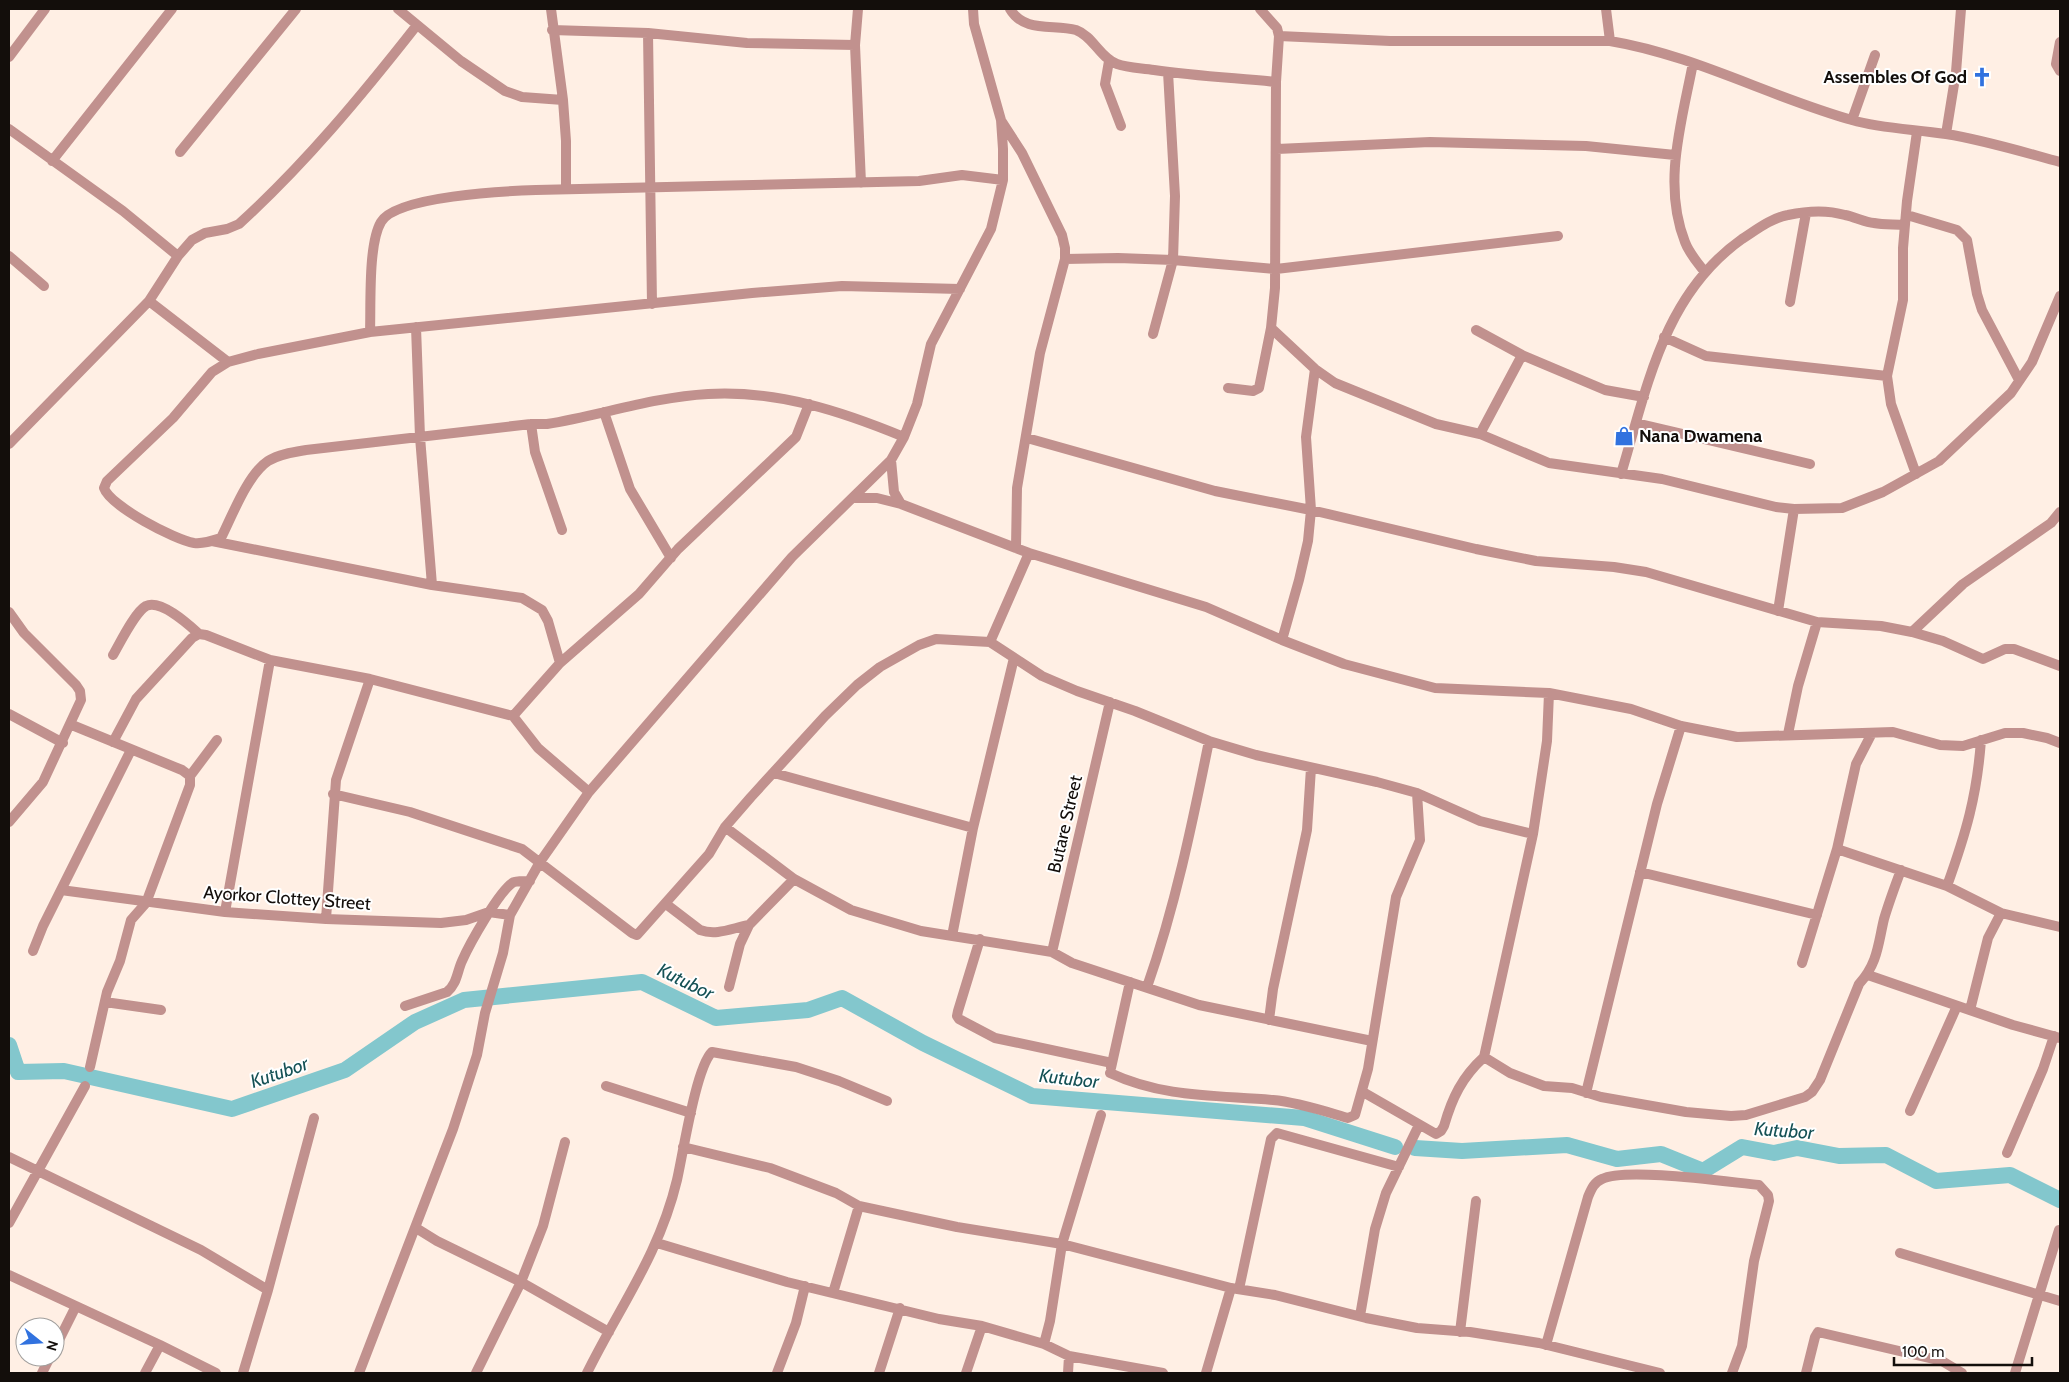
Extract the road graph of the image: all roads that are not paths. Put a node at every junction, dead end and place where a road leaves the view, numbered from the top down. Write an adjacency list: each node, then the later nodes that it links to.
1 (45, 9): 20 (street)
2 (172, 9): 36 (street)
3 (296, 9): 34 (street)
4 (398, 9): 12 (street)
5 (551, 9): 13 (street)
6 (858, 9): 18 (street)
7 (973, 9): 27 (street)
8 (1010, 9): 21 (street)
9 (1260, 9): 15 (street)
10 (1606, 9): 16 (street)
11 (1961, 9): 32 (street)
12 (417, 25): 26 (street); 46 (street)
13 (552, 30): 14 (street); 26 (street)
14 (648, 33): 18 (street); 40 (street)
15 (1280, 36): 16 (street); 25 (street)
16 (1610, 41): 22 (street)
17 (2060, 42): 23 (street)
18 (855, 45): 39 (street)
19 (1875, 55): 28 (street)
20 (9, 56)
21 (1109, 61): 24 (street); 29 (street)
22 (1693, 63): 28 (street); 35 (street)
23 (2060, 71)
24 (1168, 72): 25 (street); 48 (street)
25 (1276, 82): 33 (street)
26 (563, 100): 41 (street)
27 (1001, 120): 38 (street); 47 (street)
28 (1852, 120): 31 (street)
29 (1121, 126)
30 (9, 129): 36 (street)
31 (1917, 132): 32 (street); 43 (street)
32 (1946, 134): 37 (street)
33 (1277, 149): 35 (street); 49 (street)
34 (180, 152)
35 (1675, 154): 50 (street)
36 (52, 161): 46 (street)
37 (2060, 162)
38 (1002, 180): 39 (street); 52 (street)
39 (861, 182): 40 (street)
40 (649, 188): 41 (street); 56 (street)
41 (566, 189): 61 (street)
42 (1806, 213): 43 (street); 50 (street); 55 (street)
43 (1906, 220): 67 (street); 68 (street)
44 (1558, 236): 49 (street)
45 (9, 256): 51 (street)
46 (178, 256): 54 (street)
47 (1065, 259): 48 (street); 78 (street)
48 (1173, 260): 49 (street); 62 (street)
49 (1276, 269): 59 (street)
50 (1704, 271): 63 (street)
51 (44, 286)
52 (960, 290): 56 (street); 77 (street)
53 (2060, 296): 57 (street)
54 (148, 301): 65 (street); 79 (street)
55 (1790, 302)
56 (652, 304): 58 (street)
57 (2056, 316): 68 (street)
58 (416, 327): 61 (street); 76 (street)
59 (1270, 328): 66 (street); 69 (street)
60 (1476, 330): 64 (street)
61 (370, 332): 65 (street)
62 (1153, 334)
63 (1664, 338): 67 (street); 70 (street)
64 (1522, 355): 70 (street); 75 (street)
65 (228, 362): 90 (street)
66 (1315, 369): 75 (street); 87 (street)
67 (1887, 376): 83 (street)
68 (2019, 380): 83 (street)
69 (1228, 388)
70 (1644, 397): 73 (street)
71 (809, 404): 72 (street); 77 (street); 93 (street)
72 (604, 412): 74 (street); 93 (street)
73 (1636, 423): 81 (street); 82 (street)
74 (531, 424): 76 (street); 89 (street)
75 (1480, 434): 82 (street)
76 (420, 437): 90 (street); 94 (street)
77 (904, 437): 80 (street)
78 (1027, 438): 87 (street); 91 (street)
79 (9, 443)
80 (891, 460): 84 (street); 85 (street)
81 (1810, 464)
82 (1621, 474): 86 (street)
83 (1916, 474): 86 (street)
84 (853, 498): 85 (street); 126 (street)
85 (900, 504): 91 (street)
86 (1794, 509): 95 (street)
87 (1311, 510): 95 (street); 100 (street)
88 (2060, 512): 98 (street)
89 (562, 530)
90 (212, 541): 94 (street)
91 (1016, 548): 92 (street)
92 (1029, 553): 100 (street); 101 (street)
93 (671, 558): 105 (street)
94 (432, 585): 105 (street)
95 (1778, 611): 97 (street)
96 (9, 612): 112 (street)
97 (1817, 622): 98 (street); 115 (street)
98 (1912, 632): 106 (street)
99 (199, 634): 102 (street); 104 (street); 118 (street)
100 (1282, 640): 108 (street)
101 (990, 642): 103 (street); 124 (street)
102 (113, 655)
103 (1014, 658): 109 (street); 131 (street)
104 (270, 660): 107 (street); 143 (street)
105 (560, 663): 111 (street)
106 (2060, 666)
107 (370, 679): 111 (street); 128 (street)
108 (1549, 693): 113 (street); 132 (street)
109 (1110, 702): 119 (street); 154 (street, Butare Street)
110 (9, 714): 120 (street)
111 (513, 716): 126 (street)
112 (72, 725): 118 (street); 120 (street)
113 (1681, 726): 115 (street); 136 (street)
114 (1872, 733): 115 (street); 117 (street); 133 (street)
115 (1788, 734)
116 (217, 740): 125 (street)
117 (1980, 740): 121 (street); 139 (street)
118 (113, 742): 122 (street)
119 (1209, 742): 123 (street); 159 (street)
120 (63, 743): 129 (street)
121 (2060, 743)
122 (131, 750): 125 (street); 140 (street)
123 (1311, 768): 127 (street); 165 (street)
124 (774, 773): 130 (street); 131 (street)
125 (190, 776): 141 (street)
126 (589, 792): 134 (street)
127 (1417, 793): 132 (street); 167 (street)
128 (333, 794): 134 (street); 148 (street)
129 (9, 822)
130 (725, 827): 137 (street); 142 (street)
131 (973, 828): 151 (street)
132 (1533, 834): 168 (street)
133 (1837, 849): 135 (street); 147 (street)
134 (540, 862): 138 (street); 142 (street)
135 (1901, 870): 139 (street); 156 (street)
136 (1640, 872): 147 (street); 174 (street)
137 (794, 879): 149 (street); 151 (street)
138 (530, 881): 144 (street); 146 (street)
139 (1947, 886): 145 (street)
140 (61, 890): 141 (street, Ayorkor Clottey Street); 153 (street)
141 (146, 903): 143 (street, Ayorkor Clottey Street); 160 (street)
142 (666, 904): 149 (street)
143 (225, 912): 148 (street, Ayorkor Clottey Street)
144 (489, 912): 146 (street, Ayorkor Clottey Street); 148 (street, Ayorkor Clottey Street); 161 (street)
145 (2001, 913): 150 (street); 164 (street)
146 (510, 915): 190 (street)
147 (1817, 916): 155 (street)
148 (326, 919)
149 (749, 925): 158 (street)
150 (2060, 927)
151 (952, 936): 152 (street)
152 (980, 939): 154 (street); 170 (street)
153 (33, 951)
154 (1052, 952): 157 (street)
155 (1802, 964)
156 (1868, 975): 162 (street); 174 (street)
157 (1130, 982): 159 (street); 170 (street)
158 (729, 987)
159 (1147, 987): 165 (street)
160 (105, 1002): 163 (street); 169 (street)
161 (405, 1006)
162 (1957, 1006): 164 (street); 176 (street)
163 (161, 1010)
164 (1970, 1010): 166 (street)
165 (1269, 1020): 167 (street)
166 (2057, 1037): 183 (street)
167 (1372, 1041): 173 (street)
168 (1484, 1057): 174 (street); 180 (street)
169 (90, 1067)
170 (1110, 1072): 173 (street)
171 (85, 1086): 186 (street)
172 (606, 1086): 177 (street)
173 (1362, 1092): 180 (street)
174 (1586, 1093)
175 (887, 1101): 177 (street)
176 (1910, 1111)
177 (691, 1114): 182 (street)
178 (1101, 1115): 193 (street)
179 (314, 1118): 199 (street)
180 (1419, 1125): 185 (street)
181 (566, 1142): 196 (street)
182 (683, 1147): 188 (street); 192 (street)
183 (2007, 1153)
184 (9, 1157): 186 (street)
185 (1399, 1167): 198 (street); 205 (street)
186 (38, 1171): 189 (street); 199 (street)
187 (1476, 1201): 209 (street)
188 (859, 1206): 193 (street); 200 (street)
189 (9, 1223)
190 (416, 1228): 196 (street); 217 (street)
191 (2059, 1230): 201 (street)
192 (657, 1243): 197 (street); 208 (street)
193 (1062, 1244): 198 (street); 210 (street)
194 (1900, 1253): 201 (street)
195 (9, 1275): 203 (street)
196 (521, 1282): 208 (street); 218 (street)
197 (805, 1286): 200 (street); 220 (street)
198 (1235, 1288): 205 (street); 225 (street)
199 (268, 1290): 216 (street)
200 (833, 1293): 204 (street)
201 (2038, 1294): 202 (street); 230 (street)
202 (2060, 1301)
203 (76, 1306): 207 (street); 211 (street)
204 (900, 1308): 206 (street); 221 (street)
205 (1360, 1316): 209 (street)
206 (982, 1326): 210 (street); 222 (street)
207 (65, 1328)
208 (609, 1332): 219 (street)
209 (1460, 1332): 212 (street)
210 (1044, 1344): 213 (street)
211 (160, 1345): 214 (street); 215 (street)
212 (1546, 1345): 226 (street); 227 (street)
213 (1069, 1356): 223 (street); 224 (street)
214 (145, 1373)
215 (216, 1373)
216 (243, 1373)
217 (359, 1373)
218 (476, 1373)
219 (587, 1373)
220 (777, 1373)
221 (878, 1373)
222 (966, 1373)
223 (1068, 1373)
224 (1163, 1373)
225 (1206, 1373)
226 (1660, 1373)
227 (1732, 1373)
228 (1806, 1373): 229 (street)
229 (1959, 1373)
230 (2015, 1373)

